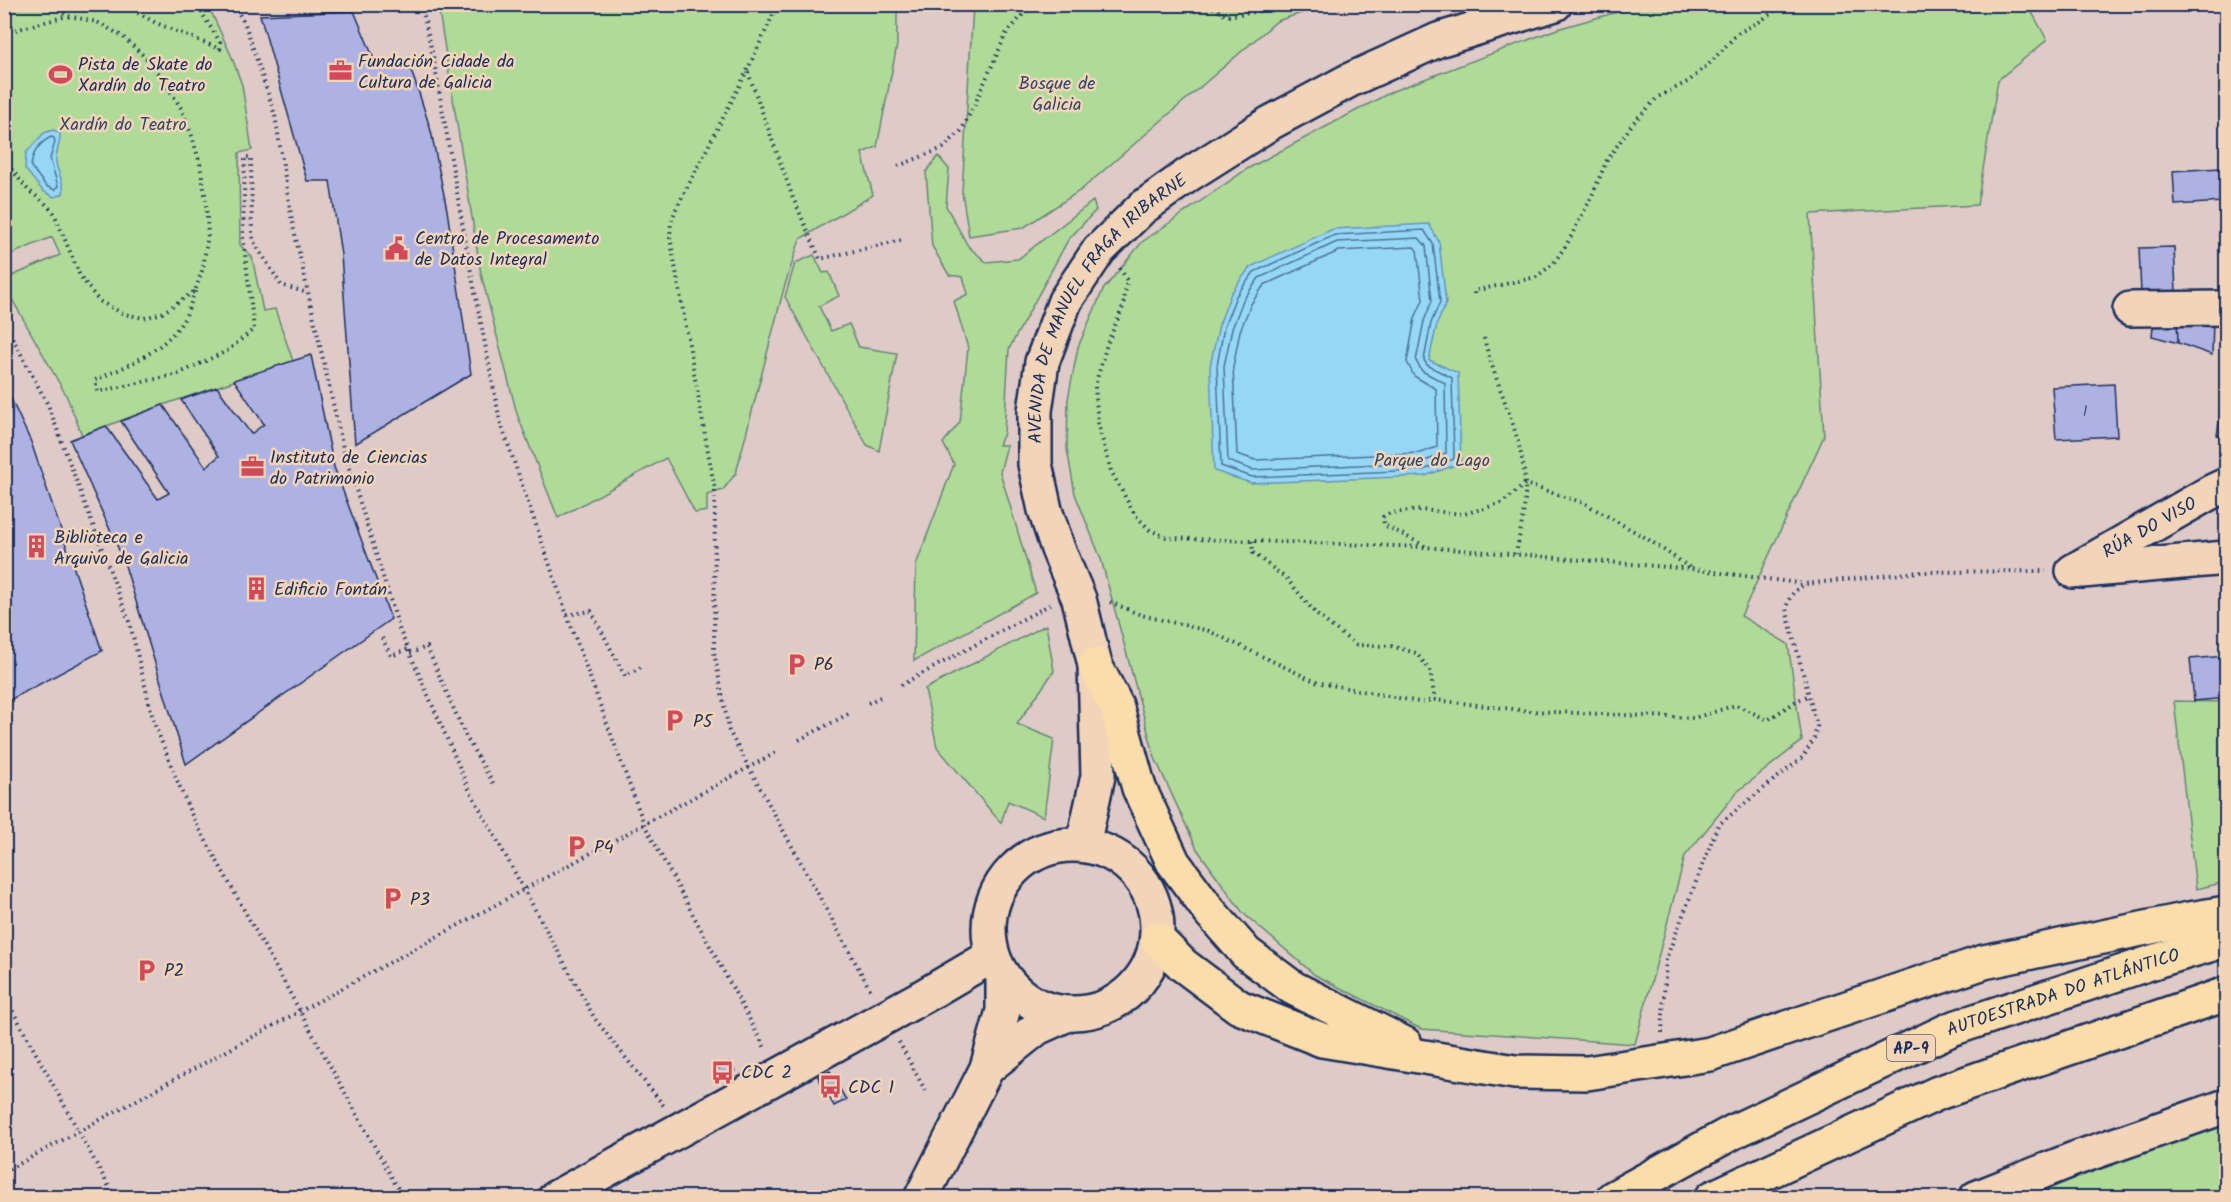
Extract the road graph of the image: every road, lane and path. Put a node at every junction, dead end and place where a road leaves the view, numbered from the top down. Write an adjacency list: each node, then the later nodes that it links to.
1 (49, 4): 12 (path)
2 (122, 4): 3 (path)
3 (196, 4)
4 (233, 4): 21 (path)
5 (421, 4): 38 (path)
6 (778, 4): 15 (path)
7 (1032, 4): 17 (path)
8 (1208, 4): 9 (path)
9 (1279, 4)
10 (1555, 4): 19 (street, AVENIDA DE MANUEL FRAGA IRIBARNE)
11 (1784, 4): 22 (path)
12 (68, 16): 13 (path); 20 (path)
13 (4, 35): 14 (path)
14 (4, 50)
15 (747, 72): 18 (path); 51 (path)
16 (4, 160): 20 (path)
17 (898, 166)
18 (902, 240)
19 (1099, 250): 29 (path); 41 (street, AVENIDA DE MANUEL FRAGA IRIBARNE)
20 (195, 291): 21 (path)
21 (308, 293): 40 (path)
22 (1474, 294)
23 (2226, 308): 24 (street)
24 (2130, 309)
25 (4, 322): 63 (path)
26 (1484, 338): 27 (path)
27 (1525, 484): 30 (path); 31 (path); 33 (path)
28 (2226, 485): 34 (street, RÚA DO VISO)
29 (1252, 540): 30 (path); 46 (path)
30 (1425, 547): 31 (path)
31 (1516, 554): 33 (path)
32 (2226, 558): 34 (street)
33 (1692, 569): 35 (path)
34 (2073, 571): 35 (path)
35 (1805, 584): 44 (path)
36 (1101, 599): 46 (path)
37 (1043, 607): 43 (path)
38 (567, 615): 42 (path); 53 (path)
39 (382, 638): 40 (path)
40 (410, 651): 52 (path); 55 (path)
41 (1095, 665): 54 (street, AVENIDA DE MANUEL FRAGA IRIBARNE); 67 (highway)
42 (643, 666)
43 (901, 685)
44 (1810, 695): 46 (path); 66 (path)
45 (879, 697): 47 (path)
46 (1435, 700)
47 (868, 702)
48 (852, 712): 49 (path)
49 (799, 740)
50 (777, 752): 51 (path)
51 (748, 768): 53 (path); 62 (path)
52 (493, 783)
53 (644, 824): 55 (path); 69 (path)
54 (1083, 844): 57 (street); 59 (street)
55 (525, 889): 63 (path); 72 (path)
56 (2226, 913): 67 (highway)
57 (1157, 939): 64 (street); 67 (highway)
58 (2226, 940): 79 (highway, AUTOESTRADA DO ATLÁNTICO / AP-9)
59 (998, 967): 64 (street); 68 (street); 69 (street)
60 (2226, 994): 80 (highway)
61 (4, 995): 73 (path)
62 (874, 998)
63 (299, 1011): 73 (path); 76 (path)
64 (1068, 1014): 68 (street)
65 (894, 1033): 70 (path)
66 (1662, 1034)
67 (1439, 1061)
68 (987, 1068): 78 (street)
69 (779, 1074): 72 (street)
70 (926, 1092)
71 (2226, 1106): 81 (street)
72 (681, 1128): 77 (street)
73 (80, 1131): 74 (path); 75 (path)
74 (4, 1172)
75 (115, 1197)
76 (403, 1197)
77 (555, 1197)
78 (921, 1197)
79 (1613, 1197)
80 (1712, 1197)
81 (1976, 1197)

